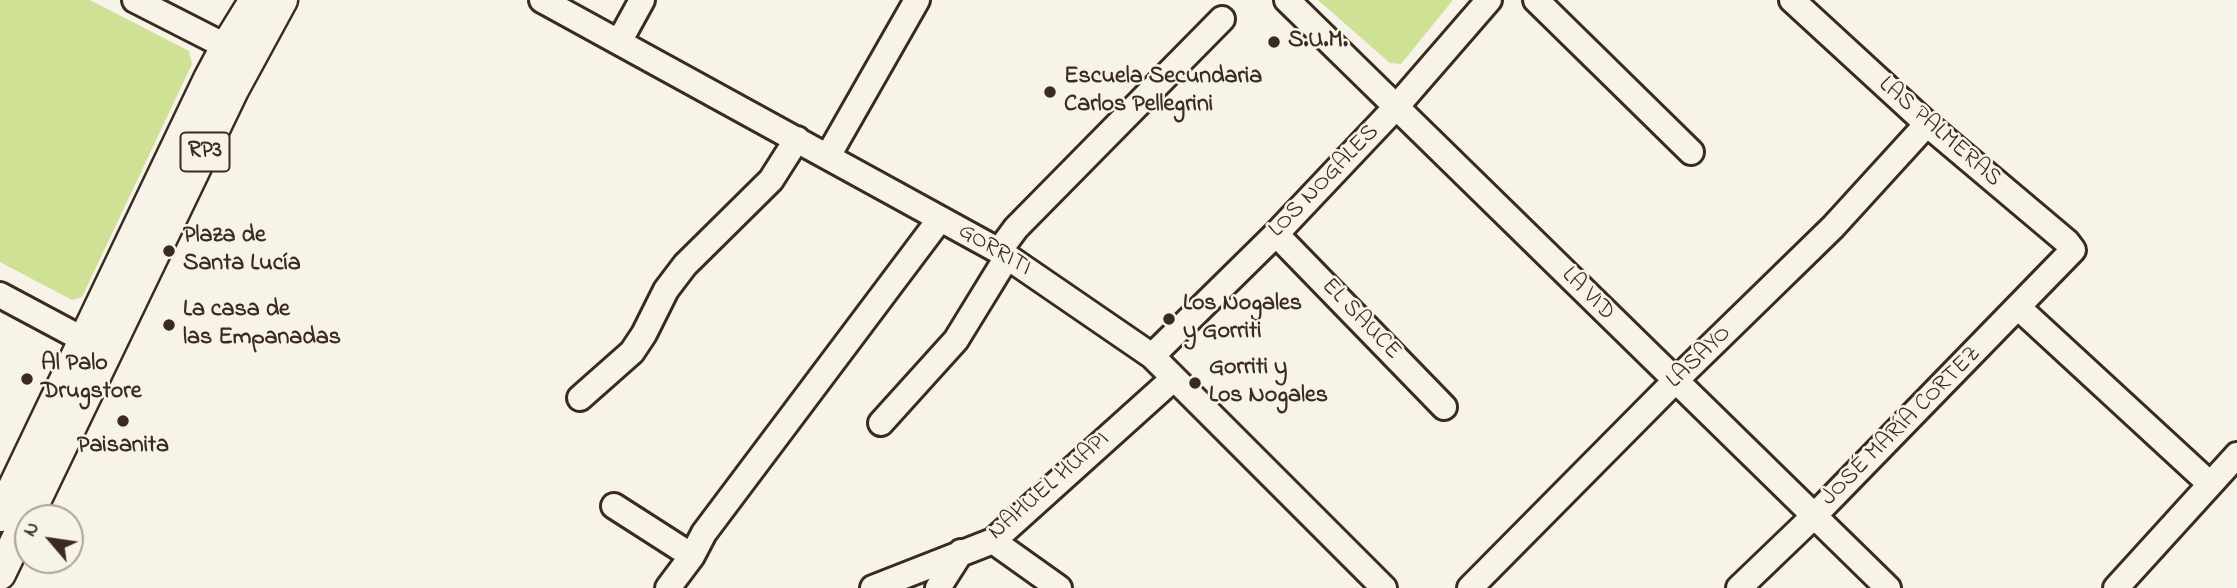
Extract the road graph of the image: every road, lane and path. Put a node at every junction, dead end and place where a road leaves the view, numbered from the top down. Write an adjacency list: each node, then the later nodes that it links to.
1 (135, 0): 13 (street)
2 (256, 0): 13 (main road, RP3)
3 (282, 0): 13 (main road, RP3)
4 (542, 0): 12 (street, GORRITI)
5 (642, 0): 12 (street)
6 (917, 0): 18 (street)
7 (1287, 0): 14 (street, LA VID)
8 (1489, 0): 14 (street, LOS NOGALES)
9 (1536, 0): 17 (street)
10 (1792, 0): 15 (street, LAS PALMERAS)
11 (1222, 19): 21 (street)
12 (619, 42): 16 (street, GORRITI)
13 (238, 53): 25 (main road, RP3)
14 (1397, 106): 20 (street, LOS NOGALES); 28 (street, LA VID)
15 (1927, 124): 22 (street, LAS PALMERAS); 28 (street, LASAYO)
16 (797, 139): 18 (street, GORRITI); 29 (street)
17 (1691, 152)
18 (828, 156): 19 (street, GORRITI)
19 (940, 219): 21 (street, GORRITI); 39 (street)
20 (1276, 234): 26 (street, LOS NOGALES); 30 (street, EL SAUCE)
21 (1003, 254): 26 (street, GORRITI); 31 (street)
22 (2062, 265): 24 (street, JOSÉ MARÍA CORTEZ)
23 (0, 295): 25 (street)
24 (2019, 308): 33 (street); 36 (street, JOSÉ MARÍA CORTEZ)
25 (96, 346): 35 (main road, RP3); 40 (main road, RP3)
26 (1152, 356): 27 (street, GORRITI)
27 (1174, 379): 37 (street, NAHUEL HUAPI); 45 (street, GORRITI)
28 (1675, 382): 36 (street, LA VID); 46 (street, LASAYO)
29 (580, 398)
30 (1444, 407)
31 (881, 423)
32 (2237, 455): 33 (street)
33 (2210, 484): 49 (street)
34 (614, 506): 39 (street)
35 (0, 516)
36 (1814, 516): 47 (street, JOSÉ MARÍA CORTEZ); 48 (street, LA VID)
37 (992, 541): 38 (street, NAHUEL HUAPI); 44 (street)
38 (961, 552): 42 (street, NAHUEL HUAPI); 43 (street)
39 (692, 556): 41 (street)
40 (0, 574)
41 (668, 588)
42 (873, 588)
43 (938, 588)
44 (1059, 588)
45 (1384, 588)
46 (1470, 588)
47 (1740, 588)
48 (1888, 588)
49 (2116, 588)

